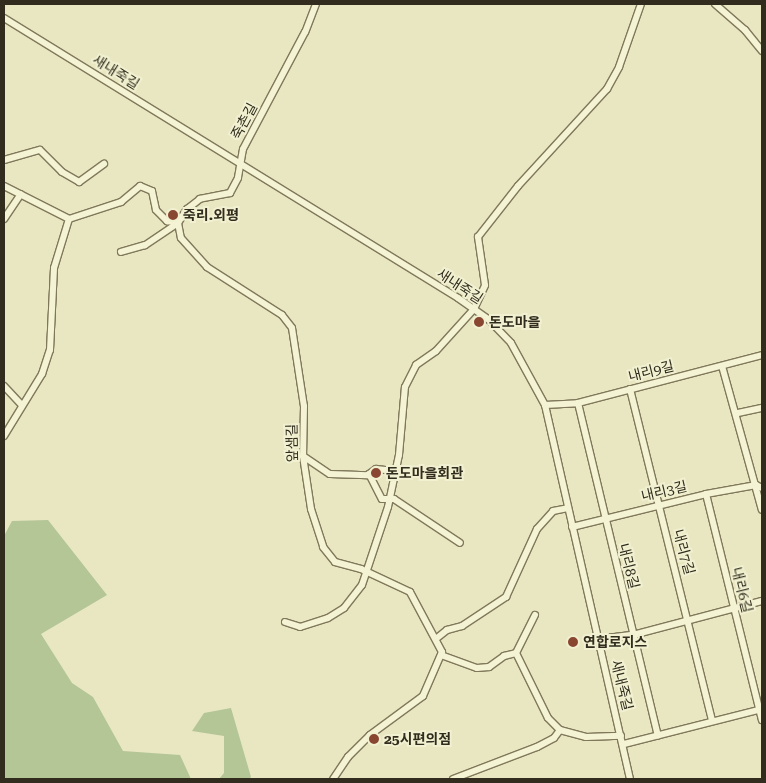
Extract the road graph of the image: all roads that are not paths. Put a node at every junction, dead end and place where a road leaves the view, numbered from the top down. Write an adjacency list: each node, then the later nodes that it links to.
1 (316, 4): 7 (street, 죽촌길)
2 (641, 4): 15 (street)
3 (715, 4): 5 (street)
4 (4, 18): 7 (street, 새내죽길)
5 (762, 51)
6 (4, 160): 8 (street)
7 (240, 163): 13 (street, 죽촌길); 15 (street, 새내죽길)
8 (104, 164)
9 (4, 186): 10 (street)
10 (20, 194): 11 (street); 12 (street)
11 (4, 220)
12 (68, 220): 13 (street); 21 (street)
13 (178, 224): 14 (street, 죽촌길); 26 (street, 앞샘길)
14 (121, 252)
15 (474, 309): 22 (street, 새내죽길); 27 (street)
16 (762, 355): 17 (street, 내리9길)
17 (722, 366): 19 (street, 내리9길); 24 (street)
18 (4, 386): 21 (street)
19 (630, 389): 20 (street, 내리9길); 32 (street, 내리7길)
20 (578, 403): 22 (street, 내리9길); 35 (street, 내리8길)
21 (22, 405): 25 (street)
22 (545, 405): 33 (street, 새내죽길)
23 (762, 408): 24 (street)
24 (738, 414): 29 (street)
25 (4, 436)
26 (303, 456): 28 (street); 38 (street, 앞샘길)
27 (395, 470): 28 (street); 31 (street)
28 (369, 474): 31 (street)
29 (759, 487): 30 (street, 내리3길); 34 (street)
30 (706, 494): 32 (street, 내리3길); 40 (street, 내리6길)
31 (389, 501): 37 (street); 38 (street)
32 (659, 505): 35 (street, 내리3길); 42 (street, 내리7길)
33 (568, 508): 36 (street, 새내죽길); 45 (street)
34 (762, 510)
35 (604, 518): 36 (street, 내리3길); 44 (street, 내리8길)
36 (572, 527): 46 (street, 새내죽길)
37 (460, 543)
38 (367, 572): 43 (street); 45 (street, 앞샘길)
39 (762, 601): 40 (street)
40 (733, 608): 42 (street); 49 (street, 내리6길)
41 (535, 615): 47 (street)
42 (688, 619): 44 (street); 50 (street, 내리7길)
43 (285, 622)
44 (633, 635): 46 (street); 53 (street, 내리8길)
45 (437, 638): 48 (street, 앞샘길)
46 (598, 639): 54 (street, 새내죽길)
47 (516, 653): 48 (street); 52 (street)
48 (442, 654): 56 (street)
49 (761, 710): 50 (street); 51 (street, 내리6길)
50 (712, 720): 53 (street)
51 (762, 720)
52 (560, 730): 54 (street); 57 (street)
53 (658, 735): 55 (street)
54 (622, 736): 55 (street, 새내죽길)
55 (624, 744): 58 (street, 새내죽길)
56 (334, 779)
57 (453, 779)
58 (630, 779)

